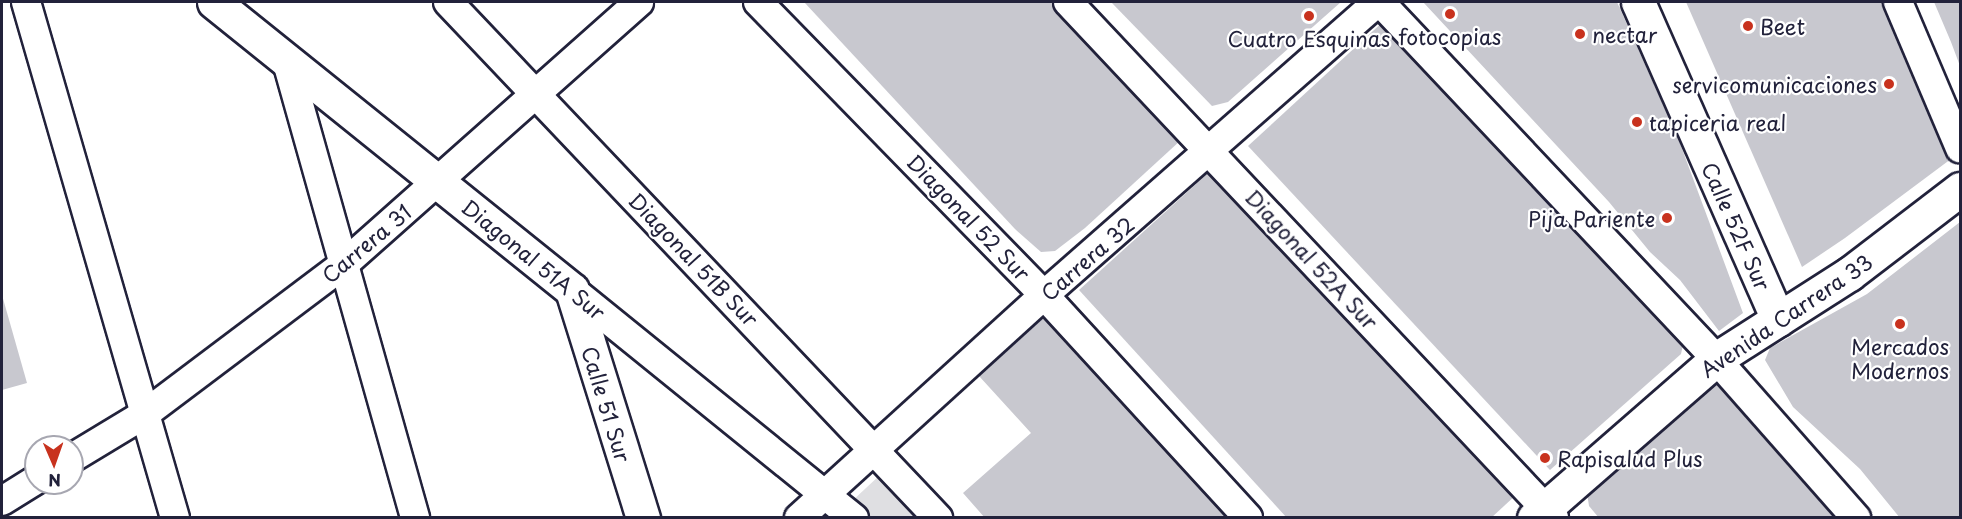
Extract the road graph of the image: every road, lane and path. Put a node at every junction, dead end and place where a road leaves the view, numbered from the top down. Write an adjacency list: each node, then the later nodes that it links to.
1 (26, 2): 21 (street)
2 (214, 2): 10 (street, Diagonal 51A Sur)
3 (448, 2): 11 (street, Diagonal 51B Sur)
4 (639, 2): 11 (street, Carrera 31)
5 (758, 2): 18 (street, Diagonal 52 Sur)
6 (1068, 2): 13 (street, Diagonal 52A Sur)
7 (1378, 2): 13 (street, Carrera 32); 20 (street)
8 (1638, 2): 19 (street, Calle 52F Sur)
9 (1898, 2): 12 (street)
10 (287, 62): 14 (street, Diagonal 51A Sur); 16 (street)
11 (536, 94): 14 (street, Carrera 31); 22 (street, Diagonal 51B Sur)
12 (1960, 148)
13 (1210, 149): 18 (street, Carrera 32); 27 (street, Diagonal 52A Sur)
14 (438, 182): 16 (street, Carrera 31); 17 (street, Diagonal 51A Sur)
15 (1960, 189): 19 (street, Avenida Carrera 33)
16 (343, 265): 21 (street, Carrera 31); 29 (street)
17 (572, 290): 25 (street, Diagonal 51A Sur); 30 (street, Calle 51 Sur)
18 (1044, 295): 22 (street, Carrera 32); 34 (street, Diagonal 52 Sur)
19 (1778, 320): 20 (street, Avenida Carrera 33)
20 (1716, 359): 27 (street, Avenida Carrera 33); 35 (street)
21 (145, 414): 23 (street, Carrera 31); 28 (street)
22 (876, 449): 25 (street, Carrera 32); 33 (street, Diagonal 51B Sur)
23 (84, 451)
24 (24, 487): 26 (street)
25 (824, 494): 31 (street, Carrera 32); 32 (street, Diagonal 51A Sur)
26 (2, 501)
27 (1544, 515)
28 (175, 518)
29 (415, 518)
30 (643, 518)
31 (799, 518)
32 (854, 518)
33 (938, 518)
34 (1248, 518)
35 (1856, 518)

